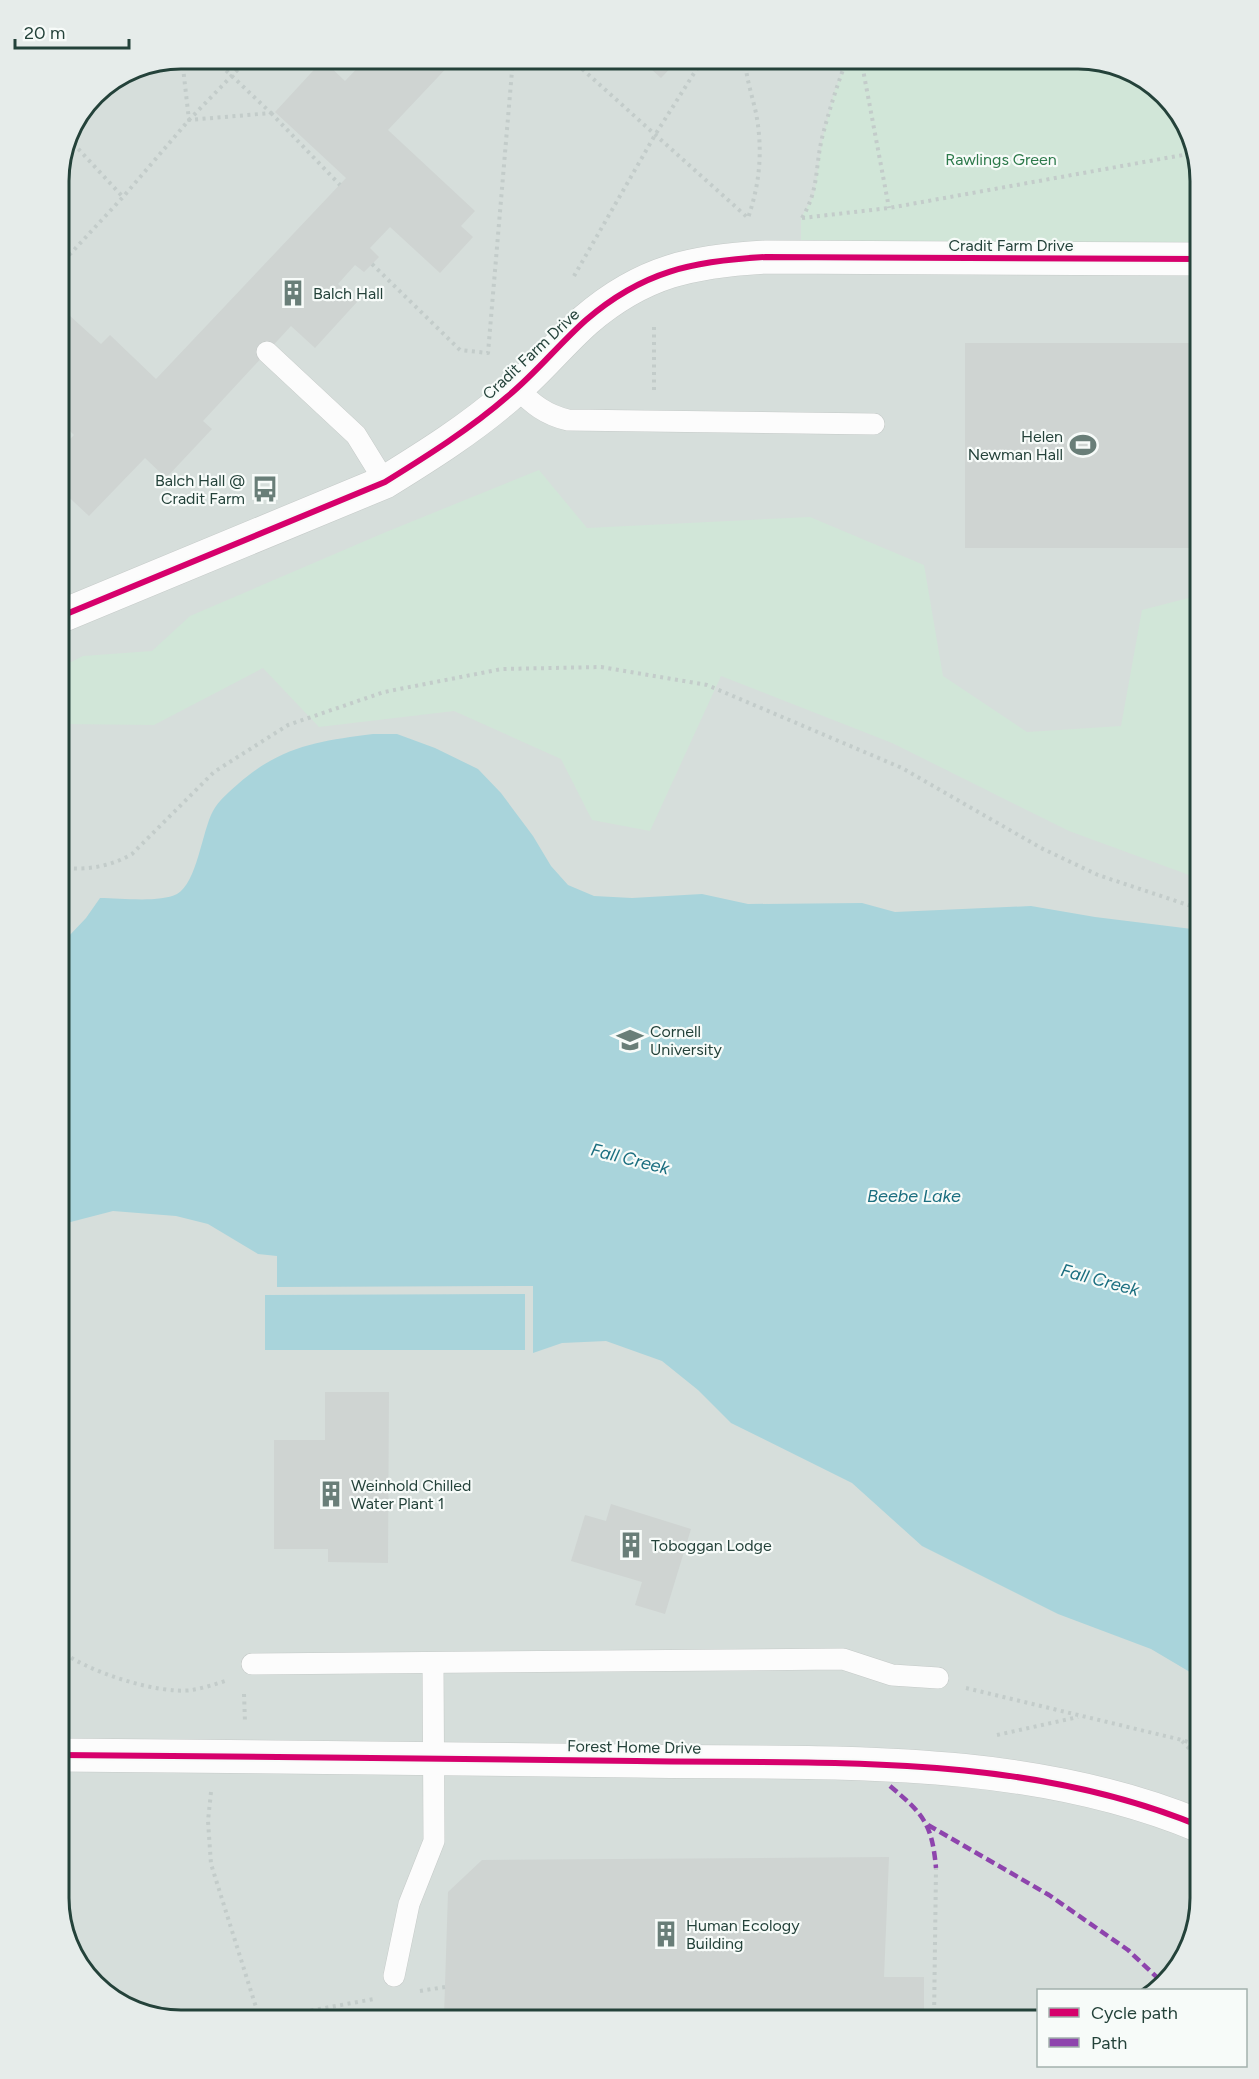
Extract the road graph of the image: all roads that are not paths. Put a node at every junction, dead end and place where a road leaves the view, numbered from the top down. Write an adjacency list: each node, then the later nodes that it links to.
1 (1190, 259): 3 (street, Cradit Farm Drive)
2 (267, 352): 5 (lane)
3 (517, 388): 4 (lane); 5 (street, Cradit Farm Drive)
4 (874, 424)
5 (385, 482): 6 (street, Cradit Farm Drive)
6 (69, 613)
7 (433, 1663): 8 (lane); 9 (lane); 11 (lane)
8 (245, 1670)
9 (938, 1678)
10 (69, 1755): 11 (street, Forest Home Drive)
11 (433, 1757): 12 (street, Forest Home Drive); 13 (lane)
12 (1190, 1822)
13 (394, 1976)

